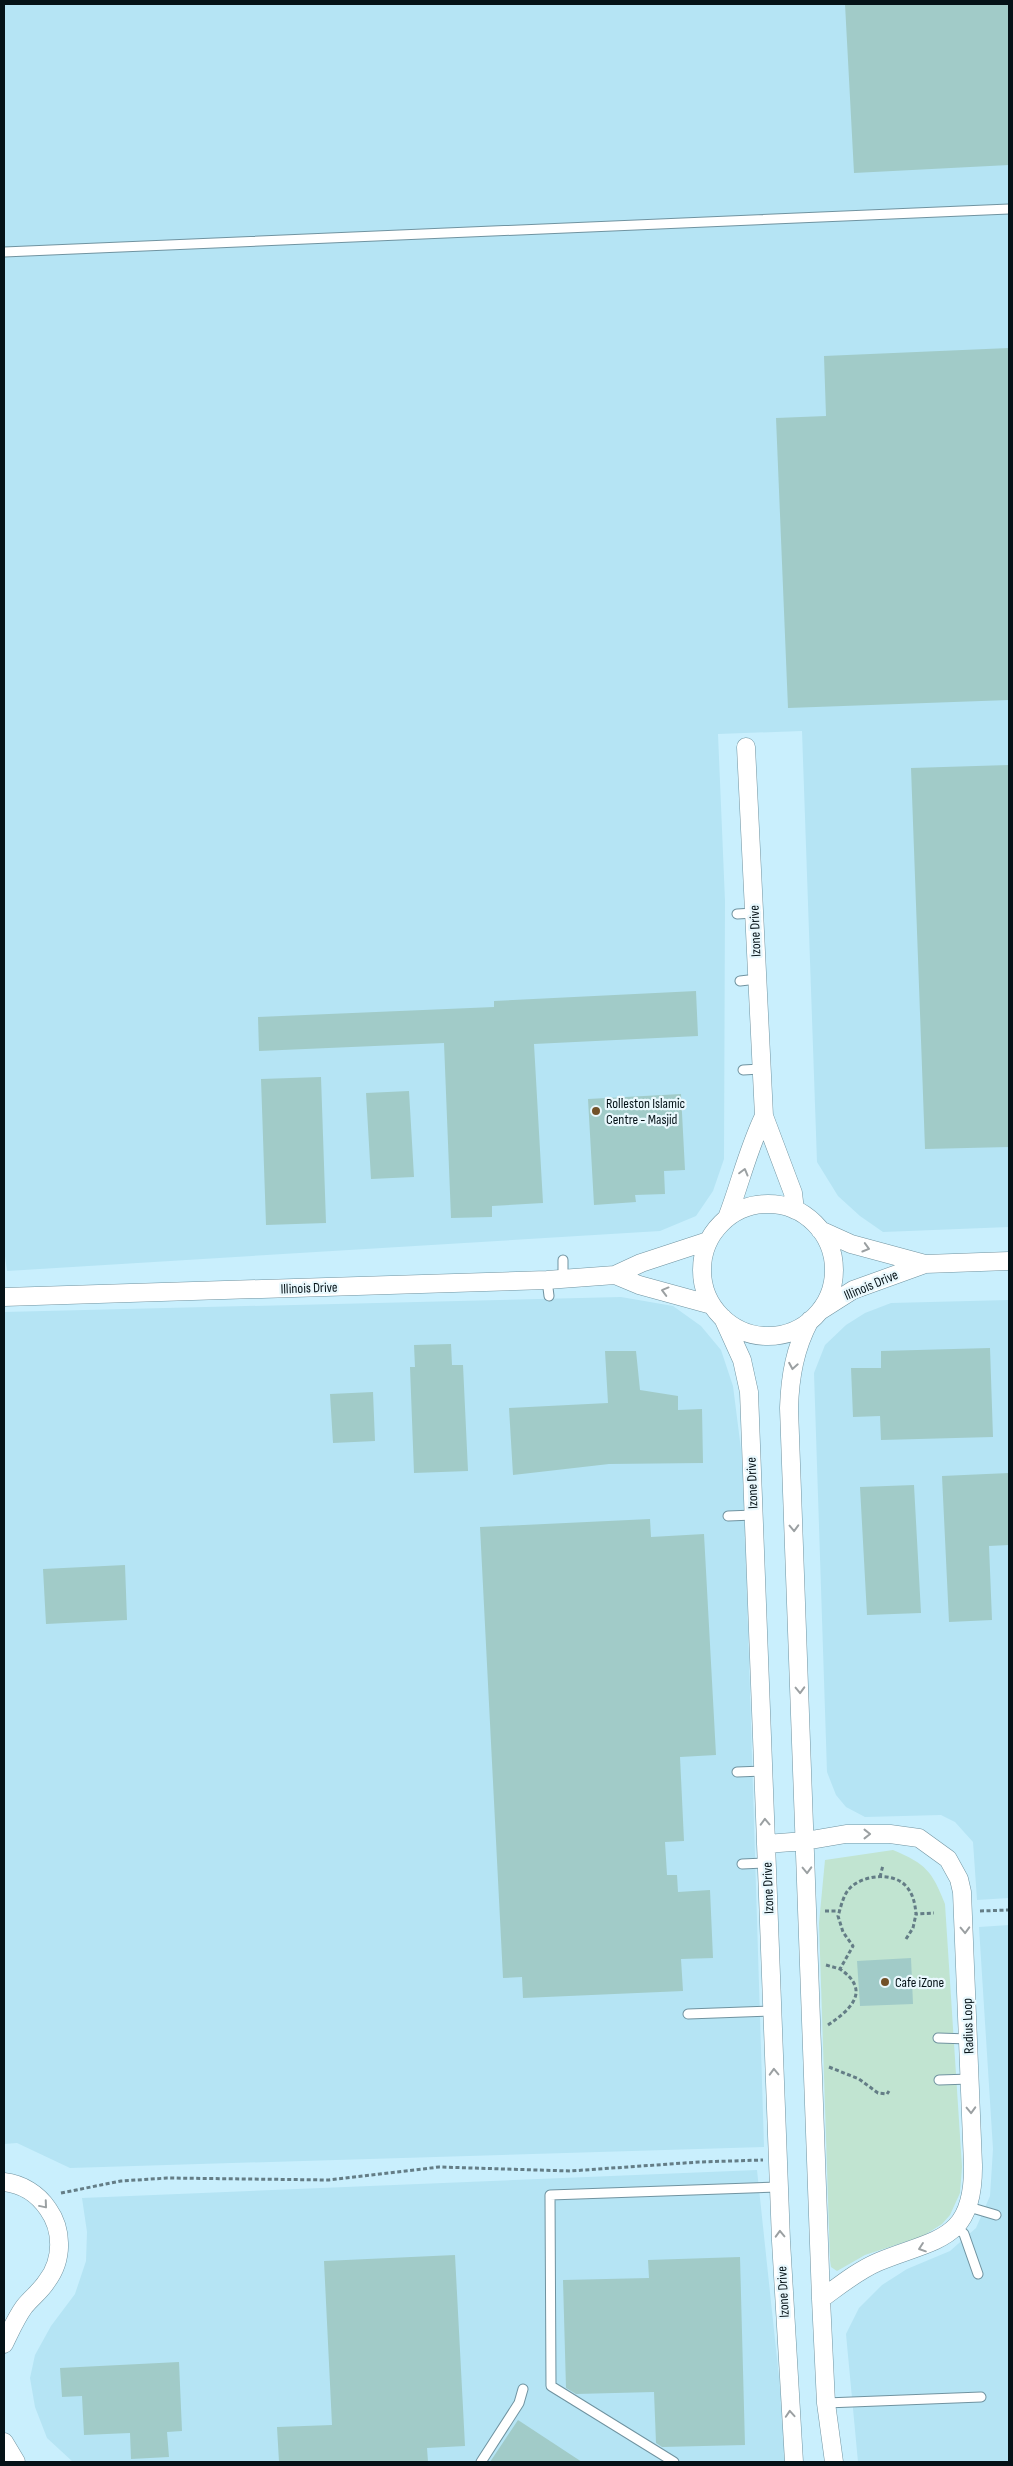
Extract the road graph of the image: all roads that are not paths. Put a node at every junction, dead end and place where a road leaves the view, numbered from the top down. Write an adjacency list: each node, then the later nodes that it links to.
1 (1009, 209): 2 (lane)
2 (4, 252)
3 (746, 747): 4 (street, Izone Drive)
4 (764, 1116): 5 (street, Izone Drive); 6 (street, one-way to 4)
5 (795, 1210): 6 (street); 7 (street)
6 (727, 1218): 8 (street)
7 (820, 1230): 11 (street, Illinois Drive, one-way to 11); 16 (street)
8 (708, 1240): 12 (street, Illinois Drive); 15 (street)
9 (562, 1260): 13 (lane)
10 (1009, 1261): 11 (street, Illinois Drive)
11 (925, 1264): 16 (street, Illinois Drive)
12 (615, 1275): 13 (street, Illinois Drive); 15 (street, Illinois Drive, one-way to 12)
13 (553, 1285): 14 (street, Illinois Drive)
14 (4, 1297)
15 (717, 1311): 16 (street); 17 (street, Izone Drive)
16 (814, 1316): 21 (street, one-way to 21)
17 (754, 1515): 18 (lane); 19 (street, Izone Drive)
18 (728, 1516)
19 (763, 1771): 20 (lane); 22 (street, Izone Drive, one-way to 19)
20 (737, 1772)
21 (806, 1842): 22 (street, Radius Loop); 28 (street, Radius Loop, one-way to 28); 37 (street, one-way to 37)
22 (766, 1844): 23 (street, Izone Drive)
23 (767, 1863): 24 (lane); 25 (street, Izone Drive)
24 (742, 1864)
25 (772, 2011): 26 (lane); 32 (street, Izone Drive, one-way to 25)
26 (688, 2014)
27 (938, 2038): 28 (lane)
28 (969, 2039): 29 (street, Radius Loop)
29 (970, 2079): 30 (lane); 33 (street, Radius Loop, one-way to 33)
30 (939, 2080)
31 (4, 2182): 38 (street, one-way to 38)
32 (778, 2187): 45 (lane); 46 (street, Izone Drive, one-way to 32)
33 (969, 2207): 34 (lane); 35 (street, Radius Loop)
34 (996, 2215)
35 (956, 2226): 36 (lane); 37 (street, Radius Loop, one-way to 37)
36 (978, 2274)
37 (821, 2300): 41 (street)
38 (4, 2344)
39 (523, 2389): 44 (lane)
40 (981, 2397): 41 (lane)
41 (826, 2403): 47 (street)
42 (4, 2442): 43 (street)
43 (16, 2462)
44 (481, 2462)
45 (674, 2462)
46 (794, 2462)
47 (834, 2462)

